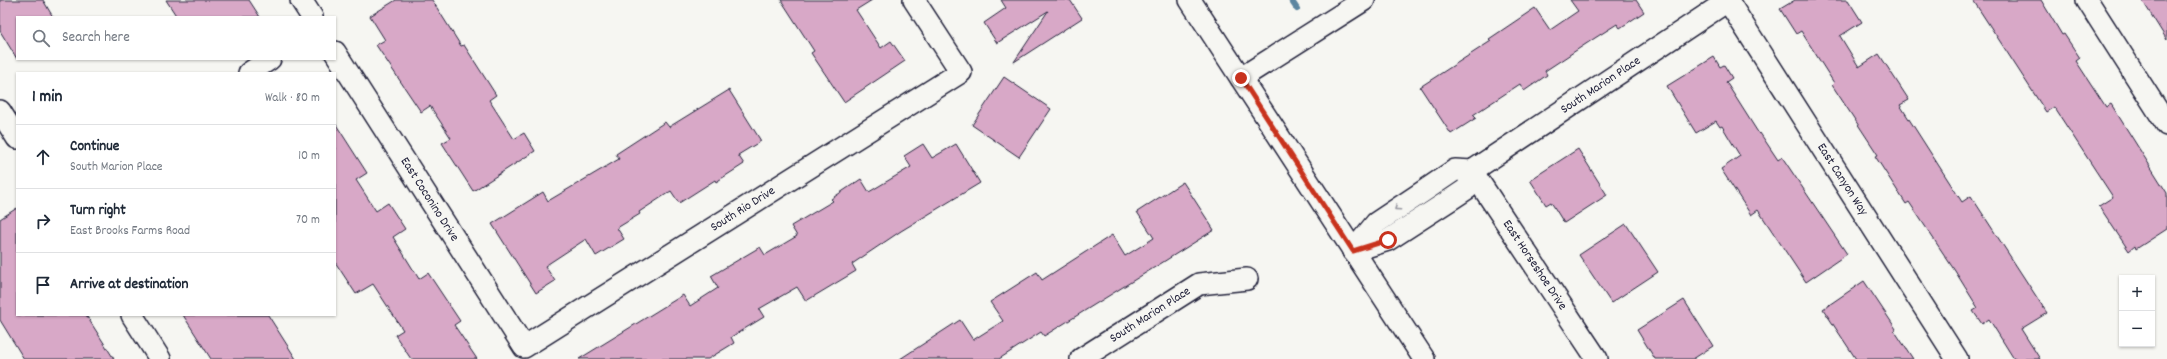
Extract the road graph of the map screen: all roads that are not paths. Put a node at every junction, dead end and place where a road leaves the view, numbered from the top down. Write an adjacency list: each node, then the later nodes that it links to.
1 (301, 0): 7 (street)
2 (914, 0): 21 (street, South Rio Drive)
3 (1190, 0): 11 (street)
4 (1364, 0): 11 (street)
5 (1729, 0): 15 (street, South Marion Place); 26 (street, East Canyon Way)
6 (2086, 0): 13 (street)
7 (311, 16)
8 (336, 54): 21 (street, East Coconino Drive)
9 (268, 60): 10 (street)
10 (250, 72)
11 (1241, 78): 18 (street)
12 (0, 111): 14 (street)
13 (2167, 125)
14 (16, 136)
15 (1472, 171): 16 (street); 17 (street); 25 (street, East Horseshoe Drive)
16 (1424, 190): 17 (street); 18 (street, one-way to 18)
17 (1437, 209): 18 (street)
18 (1353, 251): 24 (street)
19 (1247, 279): 23 (street, South Marion Place)
20 (133, 316): 22 (street)
21 (524, 347)
22 (160, 359)
23 (1080, 359)
24 (1424, 359)
25 (1597, 359)
26 (1957, 359)

